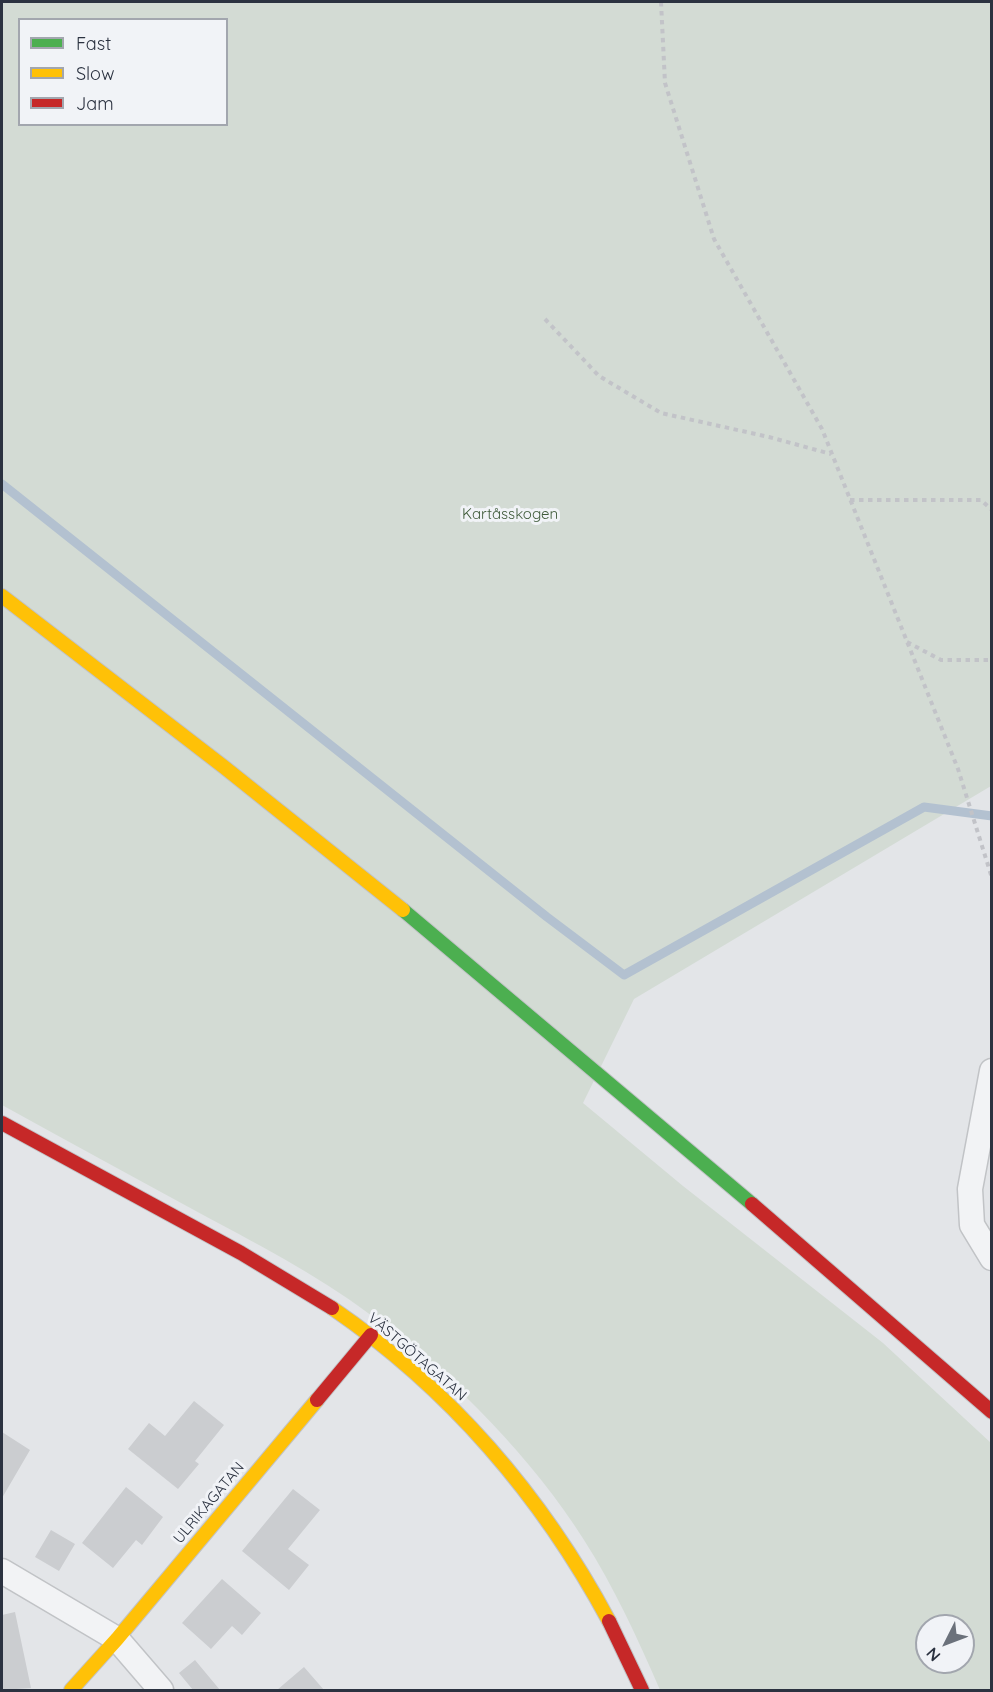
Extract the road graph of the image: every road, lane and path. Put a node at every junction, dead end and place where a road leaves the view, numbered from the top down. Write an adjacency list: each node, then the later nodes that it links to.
1 (662, 2): 3 (path)
2 (545, 319): 3 (path)
3 (832, 454): 4 (path)
4 (850, 500): 5 (path); 7 (path)
5 (992, 510)
6 (2, 596): 14 (street)
7 (906, 641): 8 (path); 9 (path)
8 (992, 660)
9 (992, 878)
10 (992, 1071): 12 (street)
11 (2, 1123): 13 (street, VÄSTGÖTAGATAN)
12 (992, 1258)
13 (371, 1335): 16 (street, ULRIKAGATAN); 19 (street, VÄSTGÖTAGATAN)
14 (992, 1412)
15 (2, 1570): 16 (street)
16 (117, 1639): 17 (street, ULRIKAGATAN); 18 (street)
17 (71, 1690)
18 (161, 1690)
19 (642, 1690)

